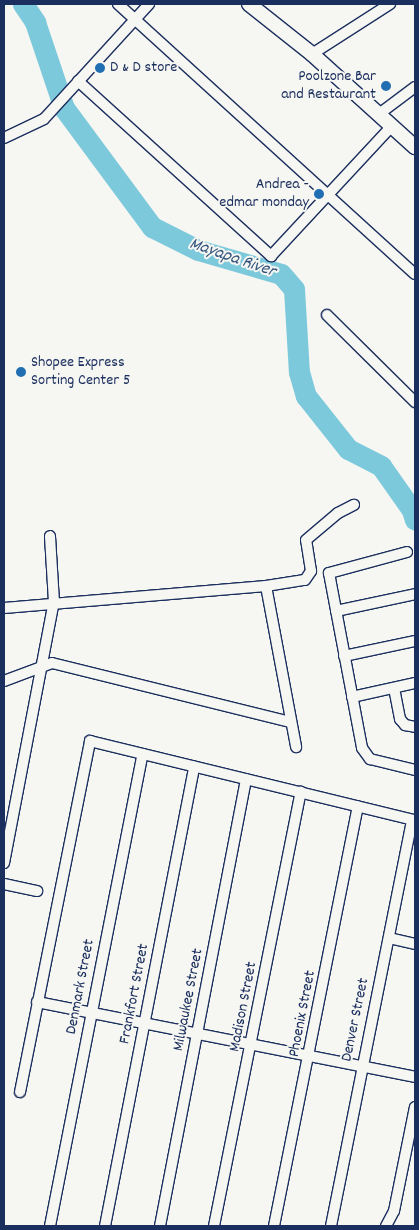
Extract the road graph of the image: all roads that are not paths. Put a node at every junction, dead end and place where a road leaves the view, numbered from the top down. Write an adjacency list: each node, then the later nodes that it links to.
1 (118, 4): 5 (street)
2 (149, 4): 5 (street)
3 (249, 4): 6 (main road)
4 (390, 4): 6 (street)
5 (135, 20): 7 (street); 13 (street)
6 (312, 54): 9 (main road)
7 (75, 85): 11 (street); 13 (street)
8 (415, 87): 9 (street)
9 (379, 114): 10 (main road)
10 (392, 126): 12 (main road); 13 (street)
11 (4, 138)
12 (415, 147)
13 (329, 194): 14 (street)
14 (415, 274)
15 (327, 315): 16 (street)
16 (415, 402)
17 (354, 505): 20 (street)
18 (50, 536): 22 (street)
19 (407, 552): 24 (street)
20 (266, 586): 22 (street); 32 (street)
21 (415, 594): 24 (street)
22 (54, 602): 23 (street); 27 (street)
23 (4, 608)
24 (336, 611): 26 (street)
25 (415, 641): 26 (street)
26 (344, 656): 31 (street)
27 (42, 667): 28 (street); 32 (street); 42 (street)
28 (4, 681)
29 (415, 683): 30 (street)
30 (394, 688): 31 (street); 33 (street)
31 (352, 697): 37 (street)
32 (291, 722): 34 (street)
33 (415, 727)
34 (296, 747)
35 (142, 754): 36 (street); 47 (street); 48 (street, Denmark Street)
36 (194, 767): 38 (street); 49 (street, Frankfort Street)
37 (415, 770)
38 (246, 779): 39 (street); 50 (street, Milwaukee Street)
39 (301, 792): 40 (street); 51 (street, Madison Street)
40 (358, 806): 41 (street); 52 (street, Phoenix Street)
41 (414, 820): 45 (street, Denver Street)
42 (4, 863)
43 (4, 884): 44 (street)
44 (37, 891)
45 (388, 938): 46 (street); 53 (street, Denver Street)
46 (415, 944)
47 (37, 1002): 48 (street); 55 (street)
48 (91, 1013): 49 (street); 57 (street, Denmark Street)
49 (145, 1024): 50 (street); 58 (street, Frankfort Street)
50 (198, 1035): 51 (street); 59 (street, Milwaukee Street)
51 (252, 1046): 52 (street); 60 (street, Madison Street)
52 (309, 1058): 53 (street); 61 (street, Phoenix Street)
53 (362, 1068): 54 (street); 62 (street, Denver Street)
54 (415, 1077)
55 (20, 1092)
56 (415, 1107): 63 (street)
57 (50, 1226)
58 (105, 1226)
59 (160, 1226)
60 (214, 1226)
61 (274, 1226)
62 (331, 1226)
63 (386, 1226)

